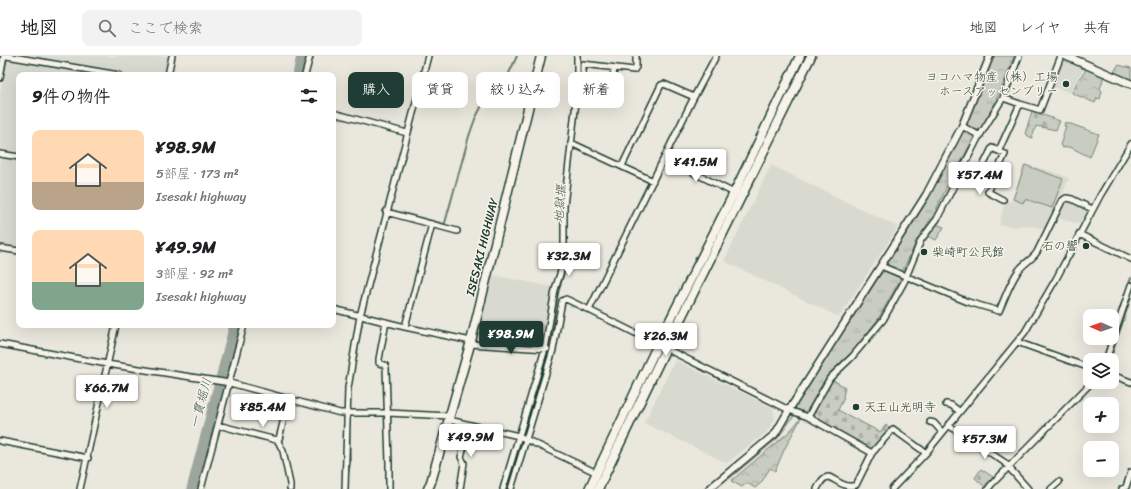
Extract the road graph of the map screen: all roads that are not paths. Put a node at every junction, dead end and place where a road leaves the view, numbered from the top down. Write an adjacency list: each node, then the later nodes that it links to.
1 (5, 56): 16 (street); 21 (street)
2 (172, 56): 17 (street)
3 (310, 56): 18 (street)
4 (428, 56): 29 (street)
5 (541, 56): 60 (main road, ISESAKI HIGHWAY)
6 (577, 56): 19 (street)
7 (636, 56): 15 (street)
8 (716, 56): 23 (street)
9 (800, 56): 40 (main road)
10 (811, 56): 63 (main road)
11 (990, 56): 28 (street)
12 (1020, 56): 24 (street)
13 (1061, 56): 25 (street)
14 (1066, 56): 22 (main road)
15 (614, 68): 19 (street); 20 (street)
16 (102, 72)
17 (169, 72)
18 (306, 72)
19 (580, 72)
20 (614, 72)
21 (0, 78)
22 (1131, 84)
23 (694, 97): 36 (street); 37 (street)
24 (1003, 98): 25 (street); 30 (street)
25 (1020, 104): 33 (street)
26 (575, 108): 31 (street)
27 (336, 115): 29 (street)
28 (962, 126): 30 (street); 50 (street)
29 (407, 133): 43 (street)
30 (980, 136): 51 (street)
31 (571, 143): 37 (street); 64 (street)
32 (1131, 144): 42 (street)
33 (999, 150): 38 (street); 41 (street)
34 (0, 154): 35 (street)
35 (16, 157)
36 (665, 158): 39 (street); 40 (street)
37 (622, 166): 39 (street)
38 (982, 168)
39 (653, 182): 54 (street)
40 (734, 193): 63 (main road)
41 (1003, 200)
42 (1092, 209): 46 (street); 51 (street)
43 (386, 212): 44 (street); 55 (street)
44 (432, 224): 45 (street); 57 (street)
45 (457, 231)
46 (1079, 234): 49 (street); 61 (street)
47 (0, 248): 48 (street)
48 (16, 251)
49 (1131, 259)
50 (882, 266): 51 (street); 75 (street)
51 (905, 277): 80 (street)
52 (1131, 286): 66 (street)
53 (336, 310): 55 (street)
54 (590, 310): 63 (street); 65 (street)
55 (360, 316): 56 (street); 77 (street)
56 (386, 322): 57 (street); 78 (street)
57 (405, 327): 60 (street)
58 (115, 328): 67 (street)
59 (243, 328): 71 (street)
60 (471, 342): 64 (street); 79 (main road, ISESAKI HIGHWAY)
61 (1017, 342): 68 (street); 76 (street)
62 (0, 344): 67 (street)
63 (662, 346): 75 (street); 95 (main road); 107 (main road)
64 (545, 349): 65 (street); 86 (street)
65 (553, 350): 88 (street)
66 (1108, 353)
67 (108, 364): 71 (street); 92 (street)
68 (1083, 366)
69 (1119, 378): 70 (street)
70 (1131, 382)
71 (228, 383): 73 (street); 82 (street)
72 (1085, 389): 93 (street)
73 (289, 398): 77 (street); 87 (street)
74 (946, 404): 76 (street)
75 (789, 410): 80 (street); 108 (street)
76 (960, 411): 84 (street)
77 (346, 412): 78 (street); 100 (street)
78 (387, 413): 79 (street); 101 (street)
79 (450, 418): 83 (street); 102 (main road, ISESAKI HIGHWAY)
80 (808, 418): 90 (street)
81 (930, 422): 85 (street)
82 (218, 425): 87 (street); 98 (street)
83 (470, 425): 86 (street); 103 (street)
84 (948, 425): 85 (street); 93 (street)
85 (942, 432): 91 (street)
86 (519, 436): 88 (street); 104 (street)
87 (277, 439): 99 (street)
88 (527, 440): 95 (street); 105 (street)
89 (0, 442): 92 (street)
90 (872, 453): 91 (street); 109 (street)
91 (926, 453): 110 (street)
92 (88, 458): 97 (street)
93 (1009, 467): 111 (street); 112 (street)
94 (1131, 472): 114 (street)
95 (597, 473): 106 (main road)
96 (1059, 482): 113 (street)
97 (80, 489)
98 (201, 489)
99 (290, 489)
100 (345, 489)
101 (389, 489)
102 (428, 489)
103 (460, 489)
104 (503, 489)
105 (511, 489)
106 (589, 489)
107 (598, 489)
108 (709, 489)
109 (818, 489)
110 (892, 489)
111 (988, 489)
112 (1028, 489)
113 (1051, 489)
114 (1124, 489)

